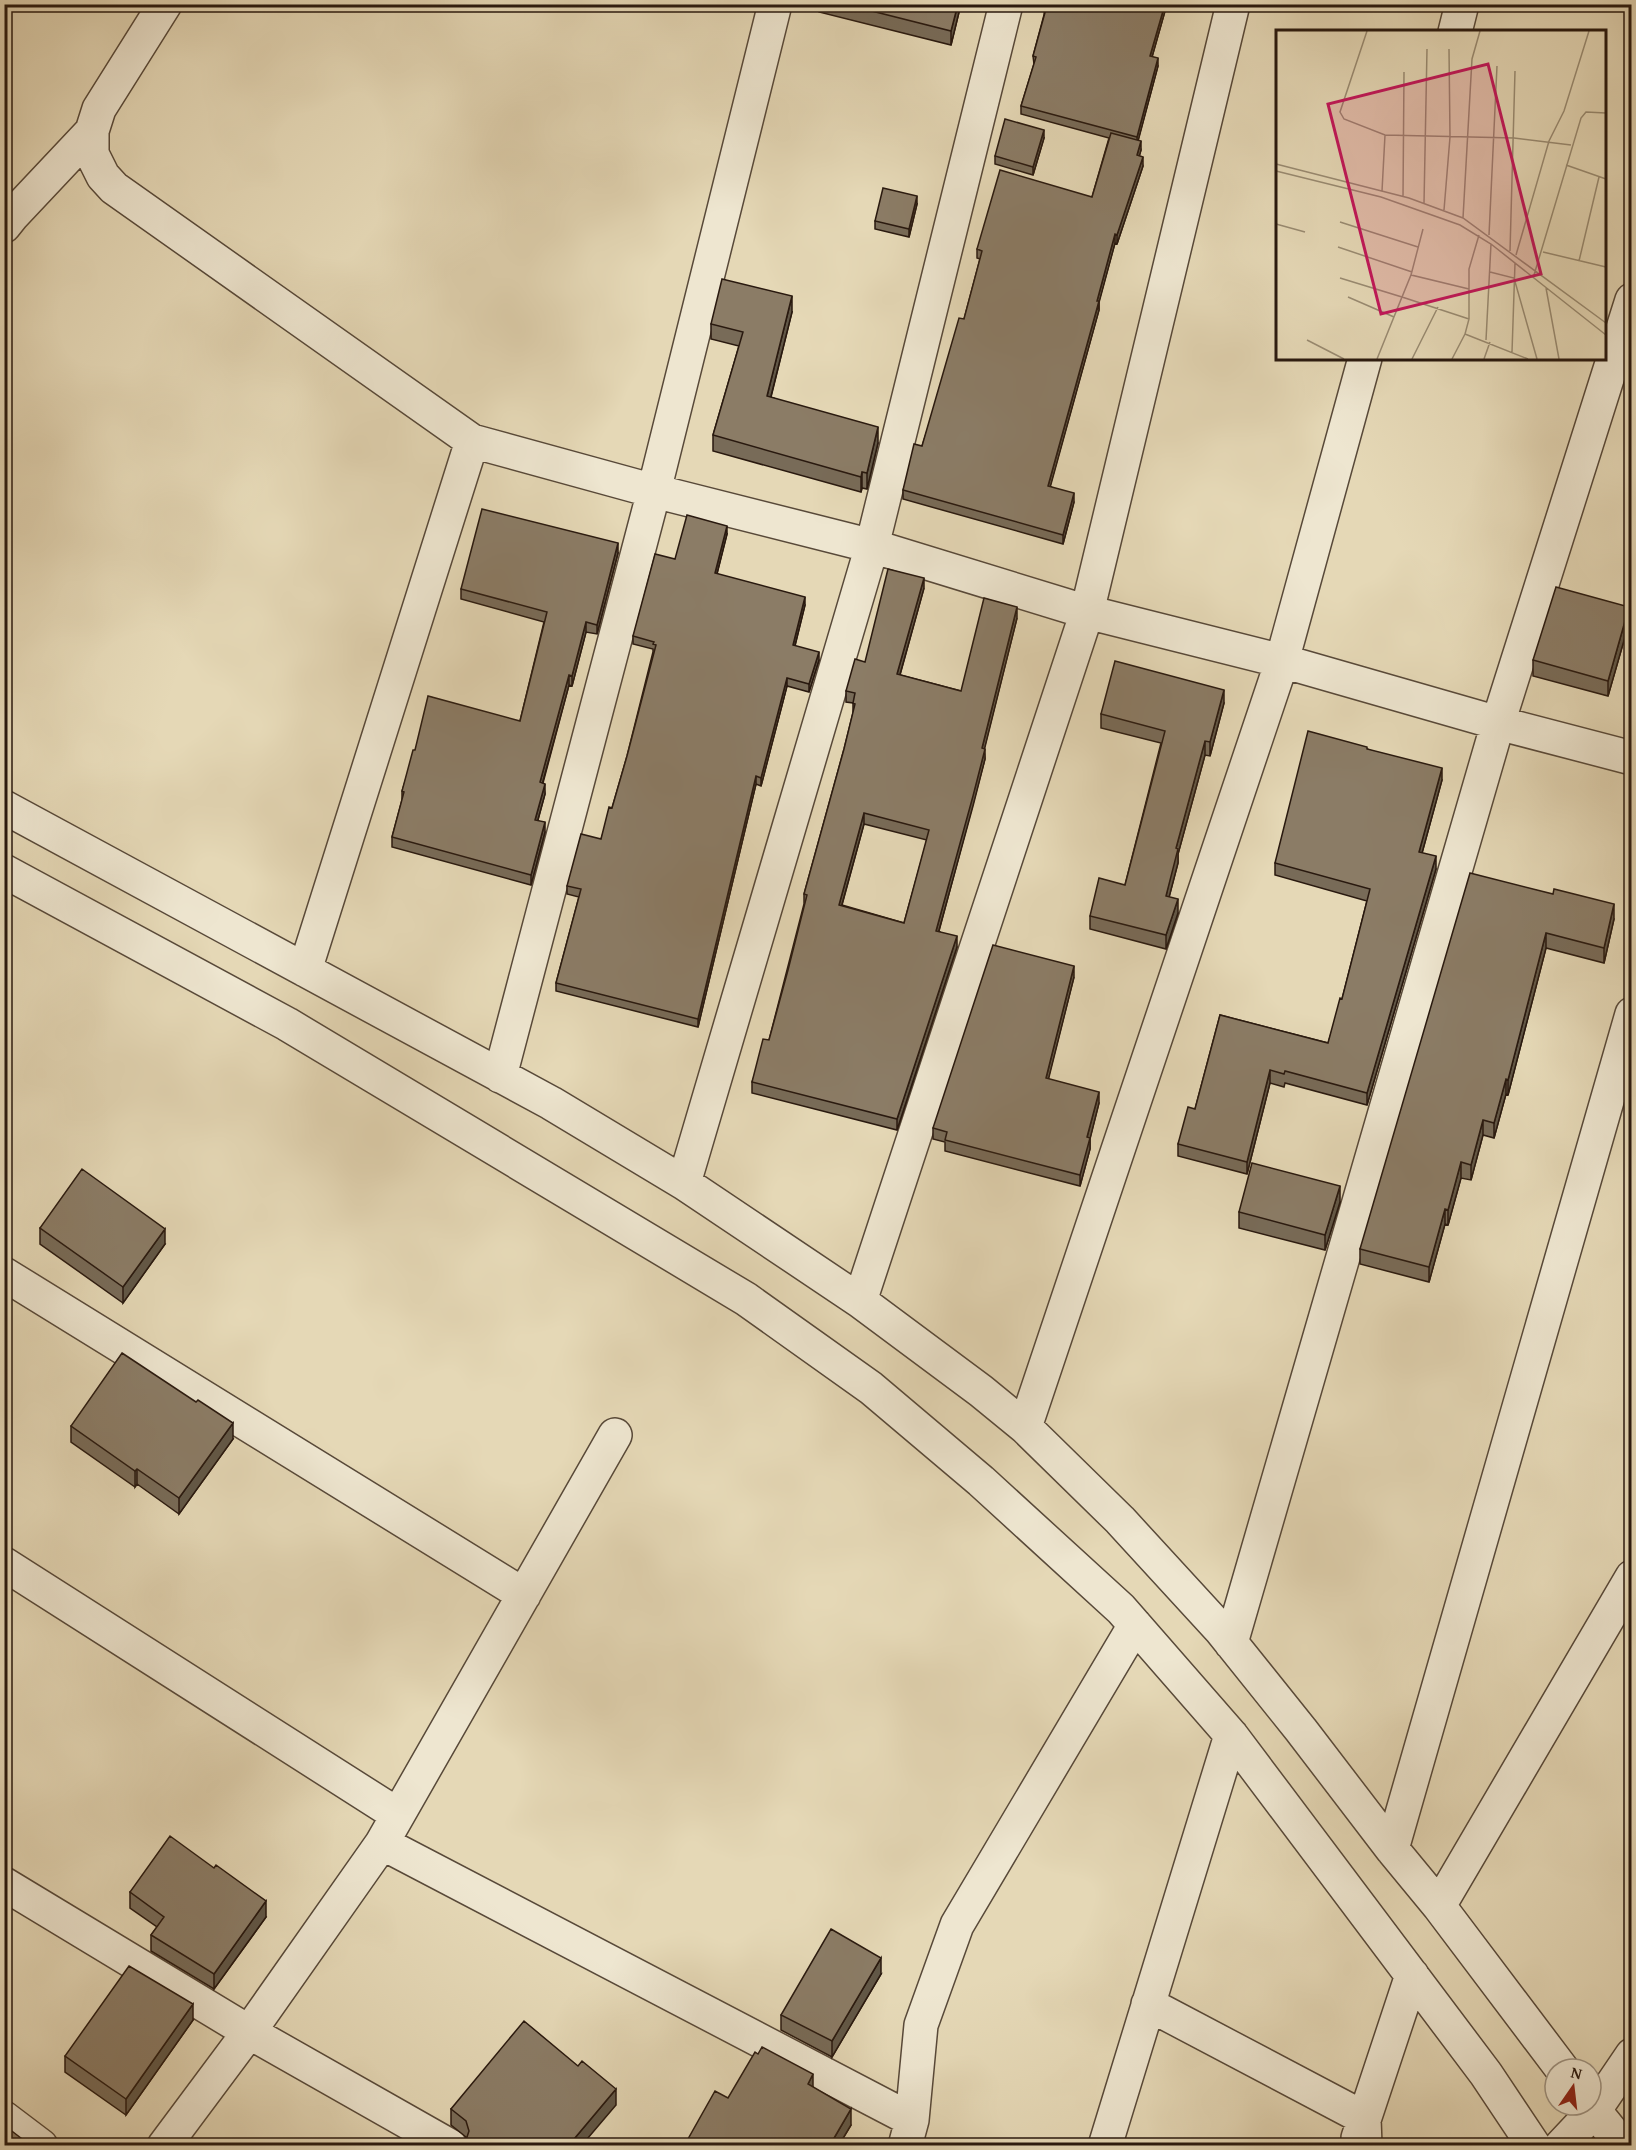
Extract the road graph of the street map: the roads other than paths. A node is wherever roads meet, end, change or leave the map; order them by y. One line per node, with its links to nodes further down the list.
1 (165, 4): 7 (street)
2 (775, 4): 12 (street)
3 (1006, 4): 13 (street)
4 (1233, 4): 14 (street)
5 (1462, 4): 6 (street)
6 (1456, 30)
7 (92, 131): 8 (street); 11 (street)
8 (4, 226)
9 (1632, 300): 16 (street)
10 (1364, 360): 15 (street)
11 (472, 441): 12 (street); 20 (street)
12 (654, 491): 13 (street); 22 (street)
13 (872, 546): 14 (street); 23 (street)
14 (1087, 612): 15 (street); 25 (street)
15 (1282, 661): 16 (street); 26 (street)
16 (1498, 723): 17 (street); 32 (street)
17 (1632, 758)
18 (4, 807): 20 (street)
19 (4, 871): 31 (street)
20 (305, 970): 22 (street)
21 (1632, 1014): 36 (street)
22 (500, 1076): 23 (street)
23 (684, 1183): 25 (street)
24 (4, 1274): 30 (street)
25 (860, 1301): 26 (street)
26 (1025, 1427): 32 (street)
27 (615, 1435): 30 (street)
28 (4, 1564): 34 (street)
29 (1632, 1578): 38 (street)
30 (524, 1594): 34 (street)
31 (1135, 1625): 33 (street); 48 (street)
32 (1231, 1643): 36 (street)
33 (1231, 1735): 39 (street); 40 (street)
34 (398, 1815): 35 (street)
35 (382, 1842): 41 (street); 48 (street)
36 (1392, 1849): 38 (street)
37 (4, 1884): 41 (street)
38 (1439, 1906): 43 (street)
39 (1412, 1975): 49 (street); 54 (street)
40 (1148, 2004): 49 (street); 53 (street)
41 (249, 2032): 51 (street); 52 (street)
42 (1632, 2055): 44 (street)
43 (1553, 2057)
44 (1603, 2093)
45 (1584, 2117): 55 (street)
46 (1600, 2117): 56 (street)
47 (4, 2118): 50 (street)
48 (909, 2133)
49 (1362, 2136)
50 (41, 2145)
51 (164, 2145)
52 (450, 2145)
53 (1105, 2145)
54 (1534, 2145)
55 (1561, 2145)
56 (1623, 2145)

